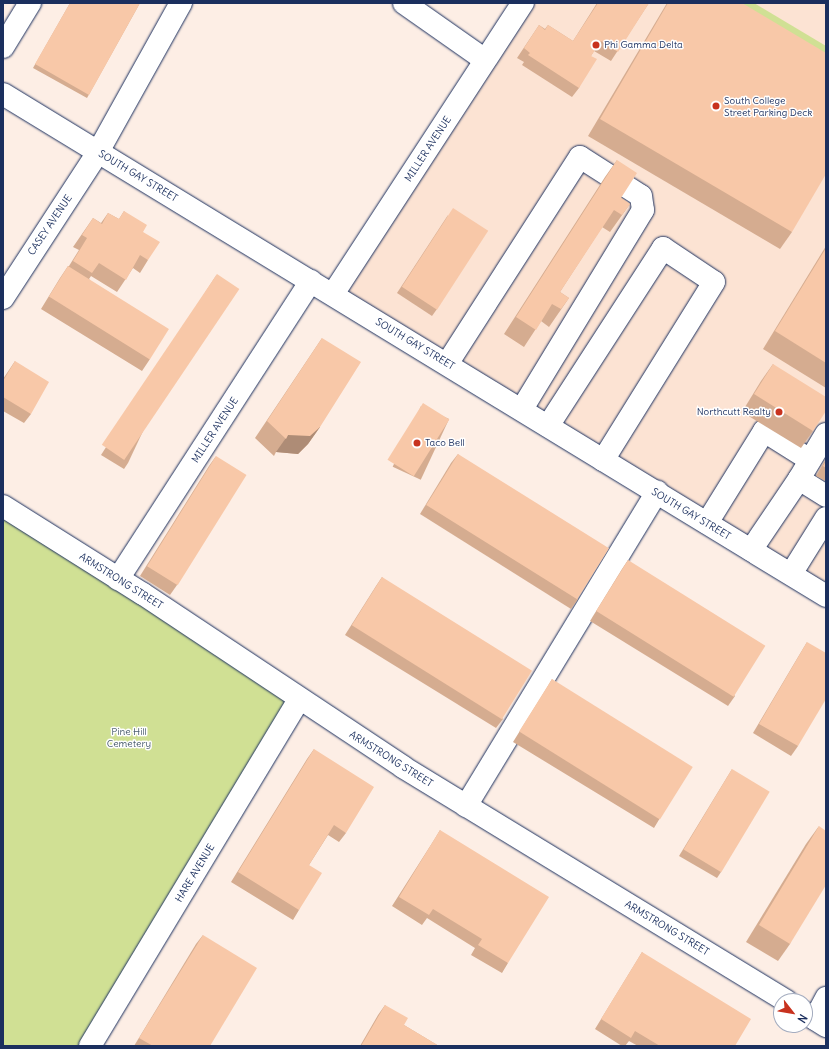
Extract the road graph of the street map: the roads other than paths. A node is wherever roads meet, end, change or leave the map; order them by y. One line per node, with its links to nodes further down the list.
1 (30, 3): 5 (street)
2 (181, 3): 8 (street, CASEY AVENUE)
3 (404, 3): 6 (street)
4 (521, 4): 6 (street, MILLER AVENUE)
5 (3, 47)
6 (485, 60): 10 (street, MILLER AVENUE)
7 (3, 94): 8 (street, SOUTH GAY STREET)
8 (98, 152): 9 (street, SOUTH GAY STREET); 11 (street, CASEY AVENUE)
9 (311, 281): 10 (street, SOUTH GAY STREET); 26 (street, MILLER AVENUE)
10 (333, 294): 12 (street, SOUTH GAY STREET)
11 (3, 298)
12 (447, 364): 13 (street, SOUTH GAY STREET); 13 (street)
13 (522, 409): 14 (street, SOUTH GAY STREET)
14 (548, 426): 16 (street, SOUTH GAY STREET); 16 (street)
15 (826, 434): 17 (street)
16 (604, 460): 19 (street, SOUTH GAY STREET)
17 (810, 460): 18 (street); 23 (street)
18 (799, 480): 20 (street); 24 (street)
19 (657, 492): 23 (street, SOUTH GAY STREET); 29 (street)
20 (826, 496)
21 (3, 506): 26 (street, ARMSTRONG STREET)
22 (826, 518): 25 (street)
23 (707, 523): 24 (street, SOUTH GAY STREET)
24 (751, 550): 25 (street, SOUTH GAY STREET)
25 (791, 574): 27 (street, SOUTH GAY STREET)
26 (118, 579): 28 (street, ARMSTRONG STREET)
27 (826, 596)
28 (299, 700): 29 (street, ARMSTRONG STREET); 33 (street, HARE AVENUE)
29 (466, 806): 30 (street, ARMSTRONG STREET)
30 (773, 993)
31 (826, 998): 32 (street)
32 (815, 1019)
33 (90, 1046)

